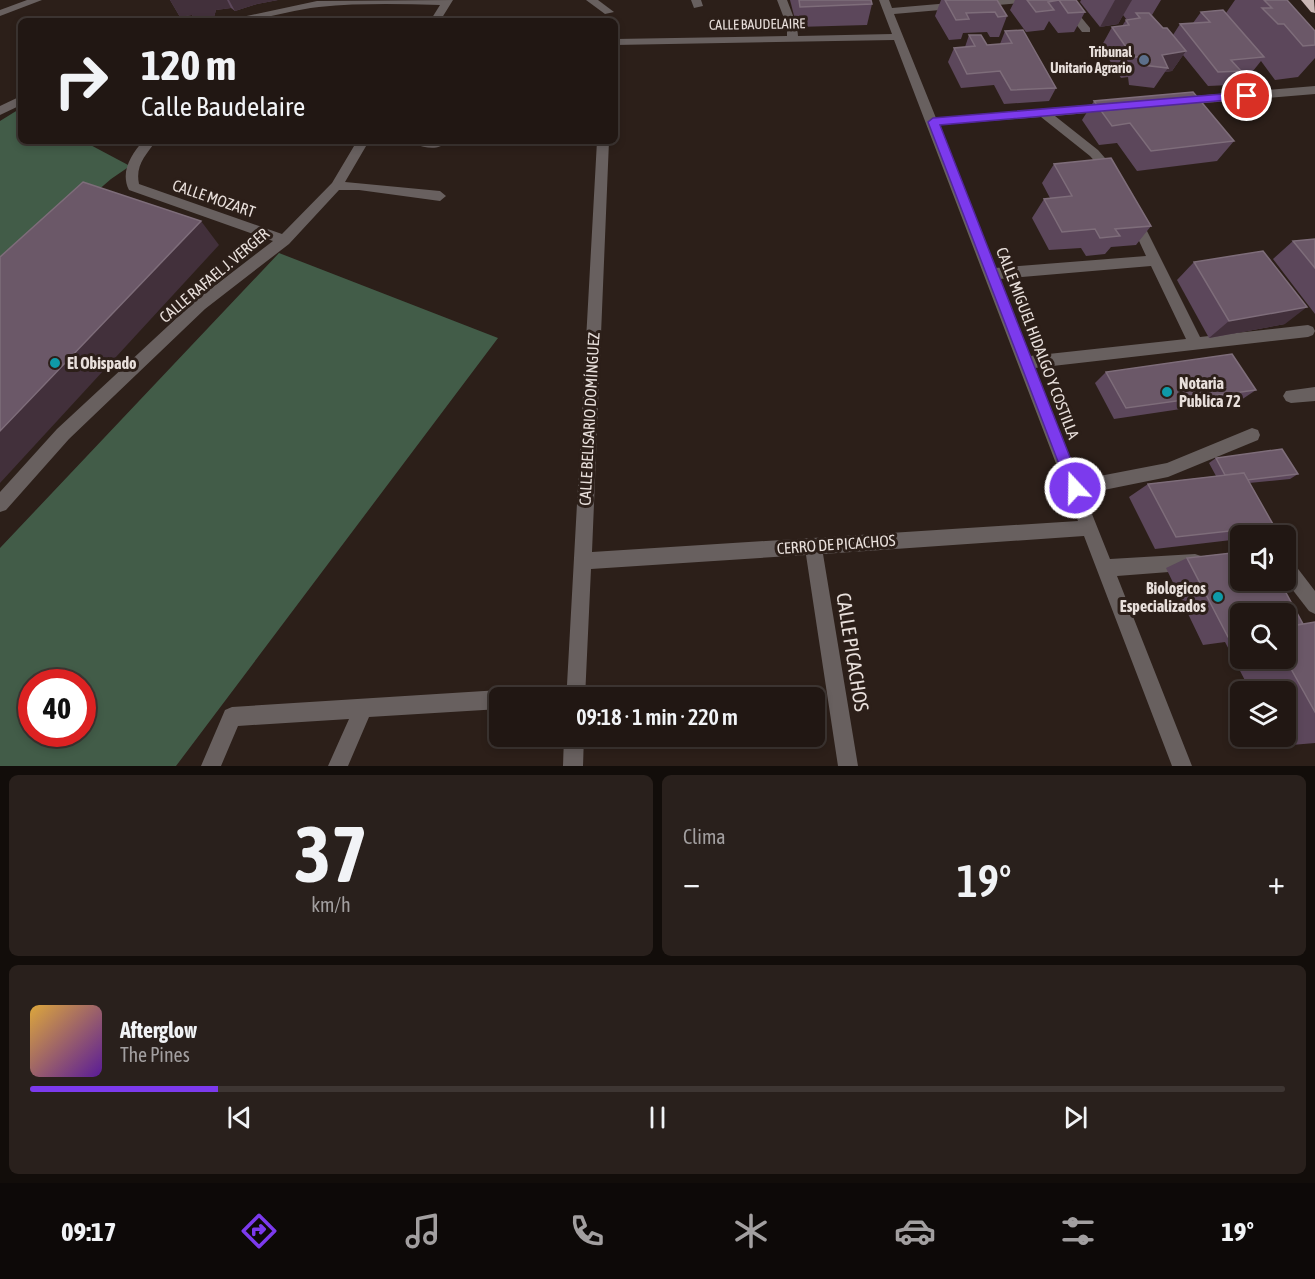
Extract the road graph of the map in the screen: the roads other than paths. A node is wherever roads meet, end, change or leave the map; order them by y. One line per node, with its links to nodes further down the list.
1 (37, 0): 12 (street)
2 (591, 0): 13 (street)
3 (609, 0): 13 (street)
4 (783, 0): 18 (street)
5 (1022, 0): 9 (street)
6 (1062, 0): 16 (street)
7 (1307, 0): 11 (highway)
8 (447, 1): 14 (street); 15 (street)
9 (990, 5): 10 (street)
10 (886, 6): 17 (street, CALLE MIGUEL HIDALGO Y COSTILLA)
11 (1315, 9)
12 (0, 13)
13 (609, 16)
14 (251, 18)
15 (437, 18)
16 (1086, 30)
17 (899, 37): 18 (street, CALLE BAUDELAIRE); 26 (street, CALLE MIGUEL HIDALGO Y COSTILLA)
18 (793, 39): 19 (street, CALLE BAUDELAIRE)
19 (618, 42)
20 (1315, 90): 22 (street)
21 (18, 102): 24 (street)
22 (1174, 102)
23 (1126, 106): 25 (street)
24 (0, 111)
25 (1044, 113): 26 (street); 31 (street)
26 (933, 122): 36 (street, CALLE MIGUEL HIDALGO Y COSTILLA)
27 (147, 144): 34 (street, CALLE MOZART)
28 (361, 144): 30 (street, CALLE RAFAEL J. VERGER)
29 (603, 144): 47 (street, CALLE BELISARIO DOMÍNGUEZ)
30 (336, 186): 32 (street); 34 (street, CALLE RAFAEL J. VERGER)
31 (1120, 189)
32 (440, 196)
33 (1130, 209): 35 (street)
34 (284, 240): 44 (street, CALLE RAFAEL J. VERGER)
35 (1156, 260): 36 (street); 38 (street)
36 (992, 274): 39 (street, CALLE MIGUEL HIDALGO Y COSTILLA)
37 (1308, 331): 38 (street)
38 (1196, 344): 39 (street)
39 (1026, 363): 43 (street, CALLE MIGUEL HIDALGO Y COSTILLA)
40 (1315, 394): 41 (street)
41 (1291, 396)
42 (1252, 435): 43 (street)
43 (1075, 488): 45 (street, CALLE MIGUEL HIDALGO Y COSTILLA)
44 (0, 504)
45 (1090, 528): 46 (street, CERRO DE PICACHOS); 49 (street, CALLE MIGUEL HIDALGO Y COSTILLA)
46 (813, 545): 47 (street, CERRO DE PICACHOS); 59 (street, CALLE PICACHOS)
47 (582, 561): 52 (street, CALLE BELISARIO DOMÍNGUEZ)
48 (1207, 562): 49 (street)
49 (1105, 567): 60 (street, CALLE MIGUEL HIDALGO Y COSTILLA)
50 (1296, 580): 51 (street)
51 (1315, 605)
52 (576, 687)
53 (489, 700): 54 (street)
54 (363, 708): 56 (street); 57 (street)
55 (574, 747): 58 (street)
56 (211, 766)
57 (338, 766)
58 (573, 766)
59 (848, 766)
60 (1182, 766)

